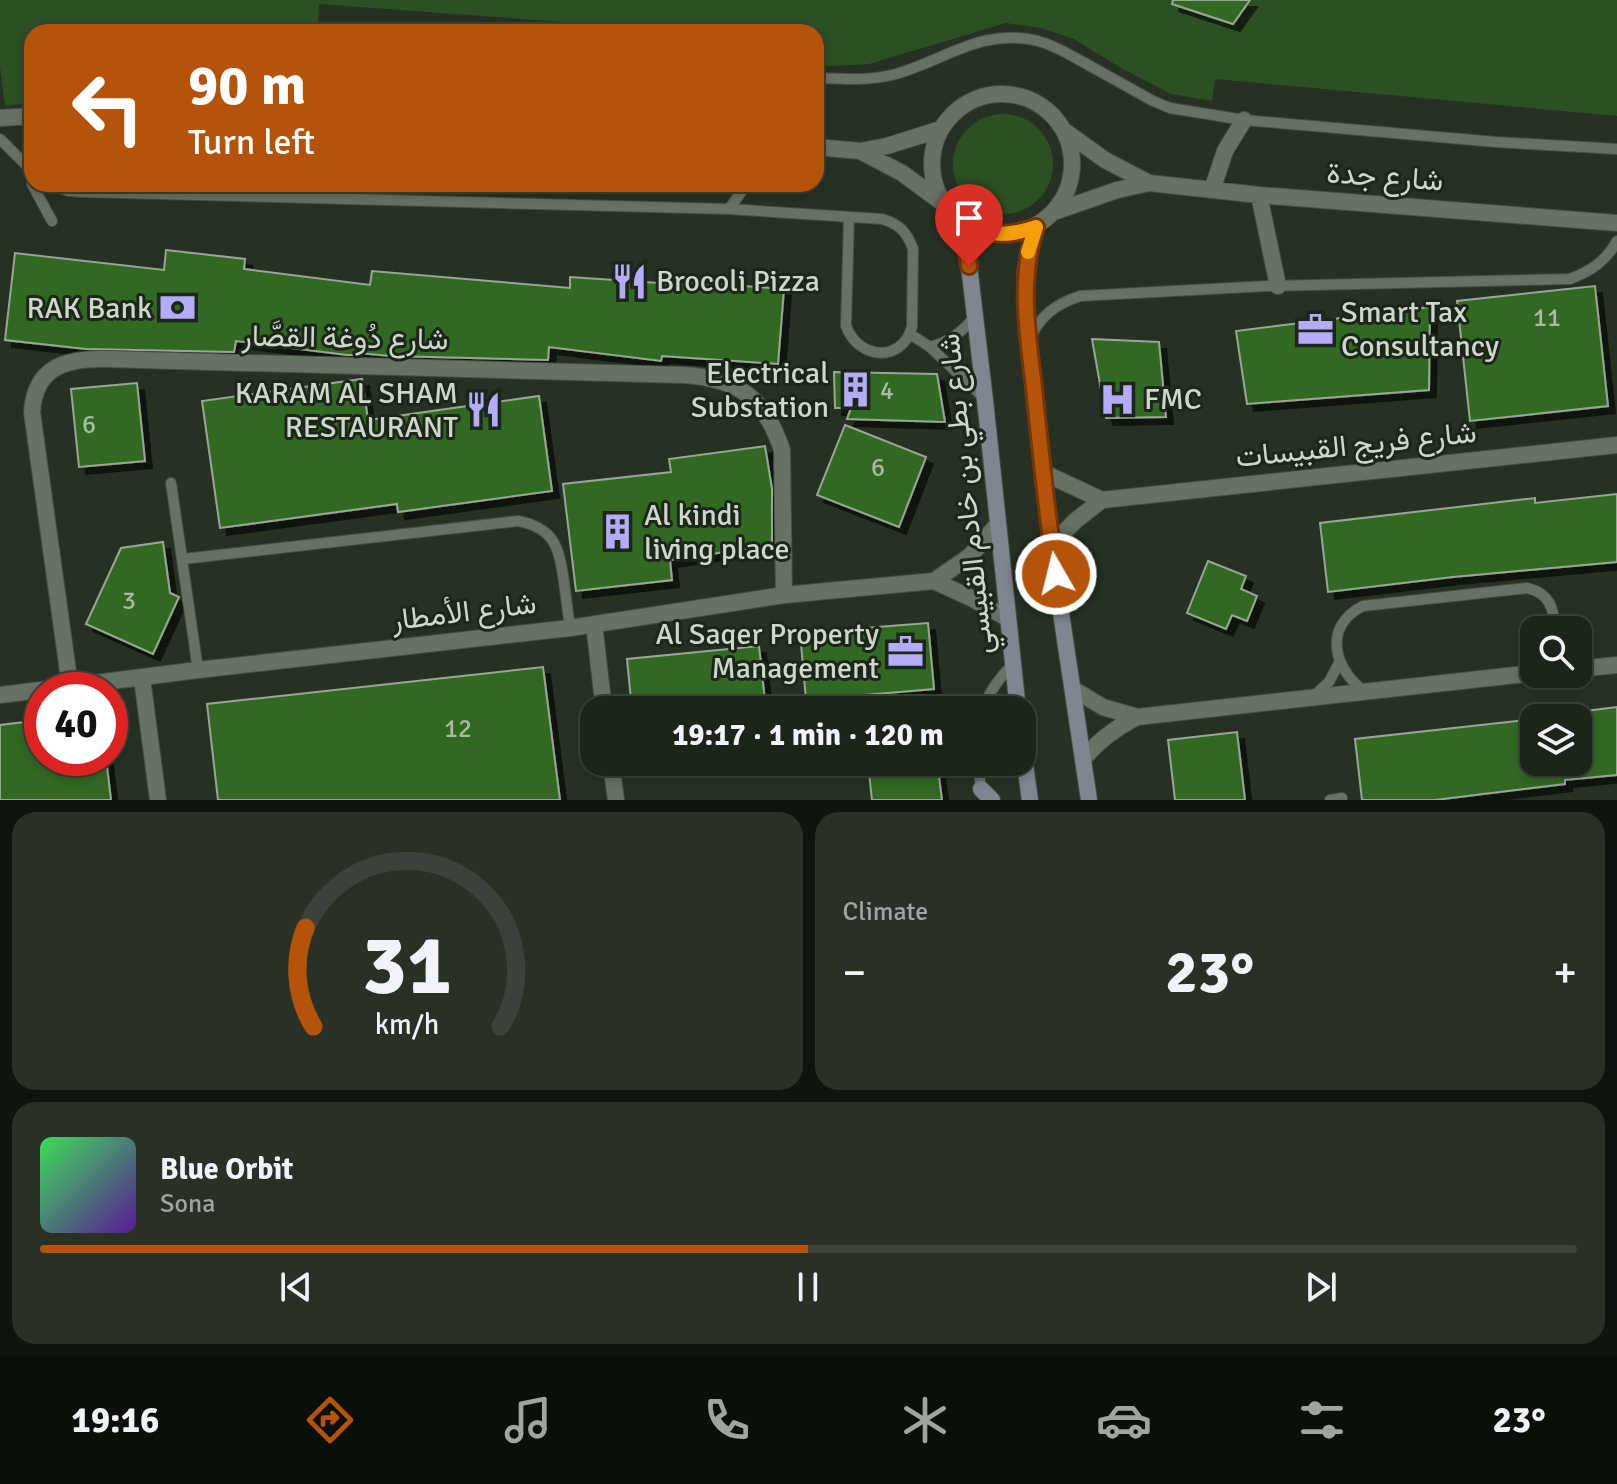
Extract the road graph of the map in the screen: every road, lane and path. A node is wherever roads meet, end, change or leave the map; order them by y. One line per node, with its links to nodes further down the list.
1 (824, 78): 4 (lane)
2 (24, 116): 3 (street)
3 (0, 118)
4 (1244, 120): 9 (lane); 15 (street)
5 (941, 129): 6 (street); 10 (street); 20 (street)
6 (1065, 131): 14 (street, شارع جدة); 22 (street)
7 (0, 139): 11 (lane)
8 (824, 148): 10 (street)
9 (1617, 149)
10 (860, 151): 20 (street)
11 (19, 159): 12 (lane); 13 (lane)
12 (24, 164)
13 (24, 169)
14 (1149, 183): 15 (street, شارع جدة); 22 (street, شارع جدة)
15 (1212, 190): 19 (street, شارع جدة)
16 (36, 192): 24 (lane)
17 (82, 192): 21 (lane)
18 (741, 192): 21 (lane)
19 (1259, 195): 25 (street, شارع جدة); 29 (street)
20 (943, 202): 26 (street)
21 (729, 209): 23 (lane)
22 (1054, 212): 27 (street)
23 (849, 217): 31 (lane); 31 (lane)
24 (52, 221)
25 (1617, 223)
26 (964, 224): 27 (street); 30 (street, شارع بطي بن خادم القبيسي)
27 (1036, 227): 32 (street)
28 (1617, 241): 29 (lane)
29 (1278, 286): 32 (lane)
30 (975, 316): 33 (lane); 34 (street, شارع بطي بن خادم القبيسي)
31 (910, 334): 33 (lane)
32 (1029, 340): 36 (street)
33 (930, 347): 34 (lane)
34 (985, 400): 39 (street, شارع بطي بن خادم القبيسي)
35 (1617, 445): 38 (street, شارع فريج القبيسات)
36 (1042, 472): 38 (street); 40 (street)
37 (171, 483): 41 (lane)
38 (1102, 500): 40 (street)
39 (998, 524): 42 (street, شارع الأمطار); 45 (street, شارع بطي بن خادم القبيسي)
40 (1051, 546): 57 (street)
41 (183, 559): 47 (lane); 52 (lane)
42 (934, 581): 43 (street, شارع الأمطار); 45 (street)
43 (784, 595): 46 (street, شارع الأمطار); 53 (street, شارع دُوغة القصَّار)
44 (1554, 616): 48 (lane)
45 (1007, 618): 49 (street, شارع بطي بن خادم القبيسي)
46 (594, 624): 47 (street, شارع الأمطار); 61 (street)
47 (570, 628): 52 (street, شارع الأمطار)
48 (1339, 663): 58 (lane); 64 (lane)
49 (1013, 664): 62 (lane); 63 (street, شارع بطي بن خادم القبيسي)
50 (1617, 665): 51 (street)
51 (1592, 668)
52 (198, 670): 55 (street, شارع الأمطار)
53 (68, 672)
54 (1520, 674): 58 (street)
55 (142, 678): 56 (street, شارع الأمطار); 71 (street)
56 (128, 680)
57 (1073, 689): 65 (street); 66 (street)
58 (1364, 691): 64 (street)
59 (24, 692): 60 (street, شارع الأمطار)
60 (0, 695)
61 (602, 696)
62 (988, 696)
63 (1016, 696)
64 (1313, 696): 65 (street)
65 (1137, 717): 66 (street)
66 (1083, 759): 74 (street)
67 (613, 776): 72 (street)
68 (981, 776): 70 (lane)
69 (1027, 776): 73 (street)
70 (985, 796)
71 (158, 800)
72 (616, 800)
73 (1030, 800)
74 (1089, 800)

